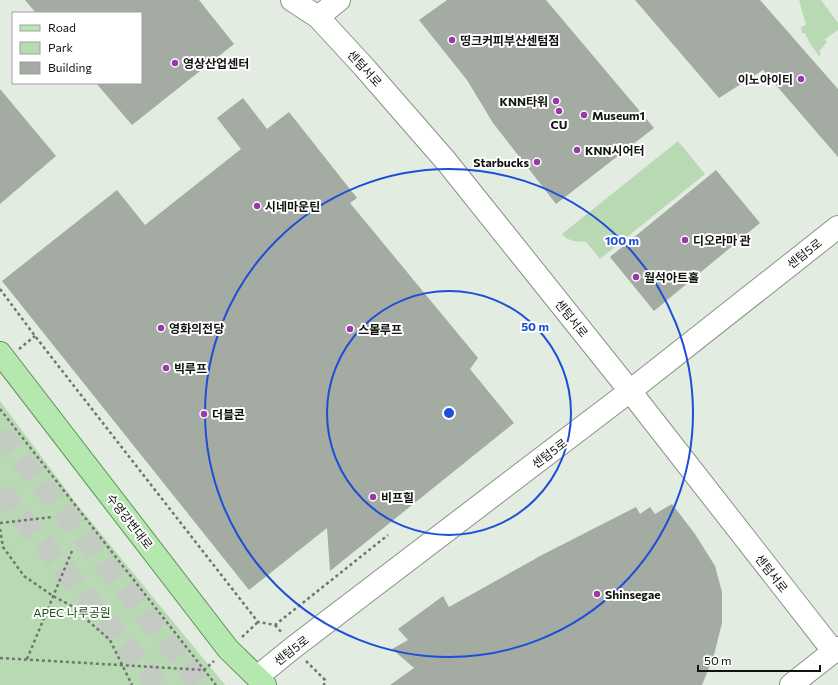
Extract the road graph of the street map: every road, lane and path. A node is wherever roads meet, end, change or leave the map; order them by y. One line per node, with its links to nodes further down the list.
1 (292, 0): 3 (street, 센텀서로)
2 (339, 0): 3 (street)
3 (318, 17): 7 (street, 센텀서로)
4 (838, 227): 7 (street, 센텀5로)
5 (0, 288): 15 (path)
6 (0, 353): 16 (main road, 수영강변대로)
7 (630, 391): 17 (street, 센텀서로); 22 (street, 센텀5로)
8 (0, 409): 21 (path)
9 (53, 517): 10 (path)
10 (0, 523)
11 (0, 529): 14 (path)
12 (388, 535): 15 (path)
13 (72, 551): 14 (path)
14 (53, 596): 19 (path); 20 (path)
15 (258, 622): 16 (path)
16 (228, 649): 21 (path); 22 (main road, 수영강변대로)
17 (836, 650): 25 (street)
18 (0, 658): 19 (path)
19 (27, 659): 20 (path)
20 (123, 665): 21 (path); 23 (path)
21 (204, 670): 24 (path)
22 (261, 681)
23 (132, 685)
24 (216, 685)
25 (791, 685)

